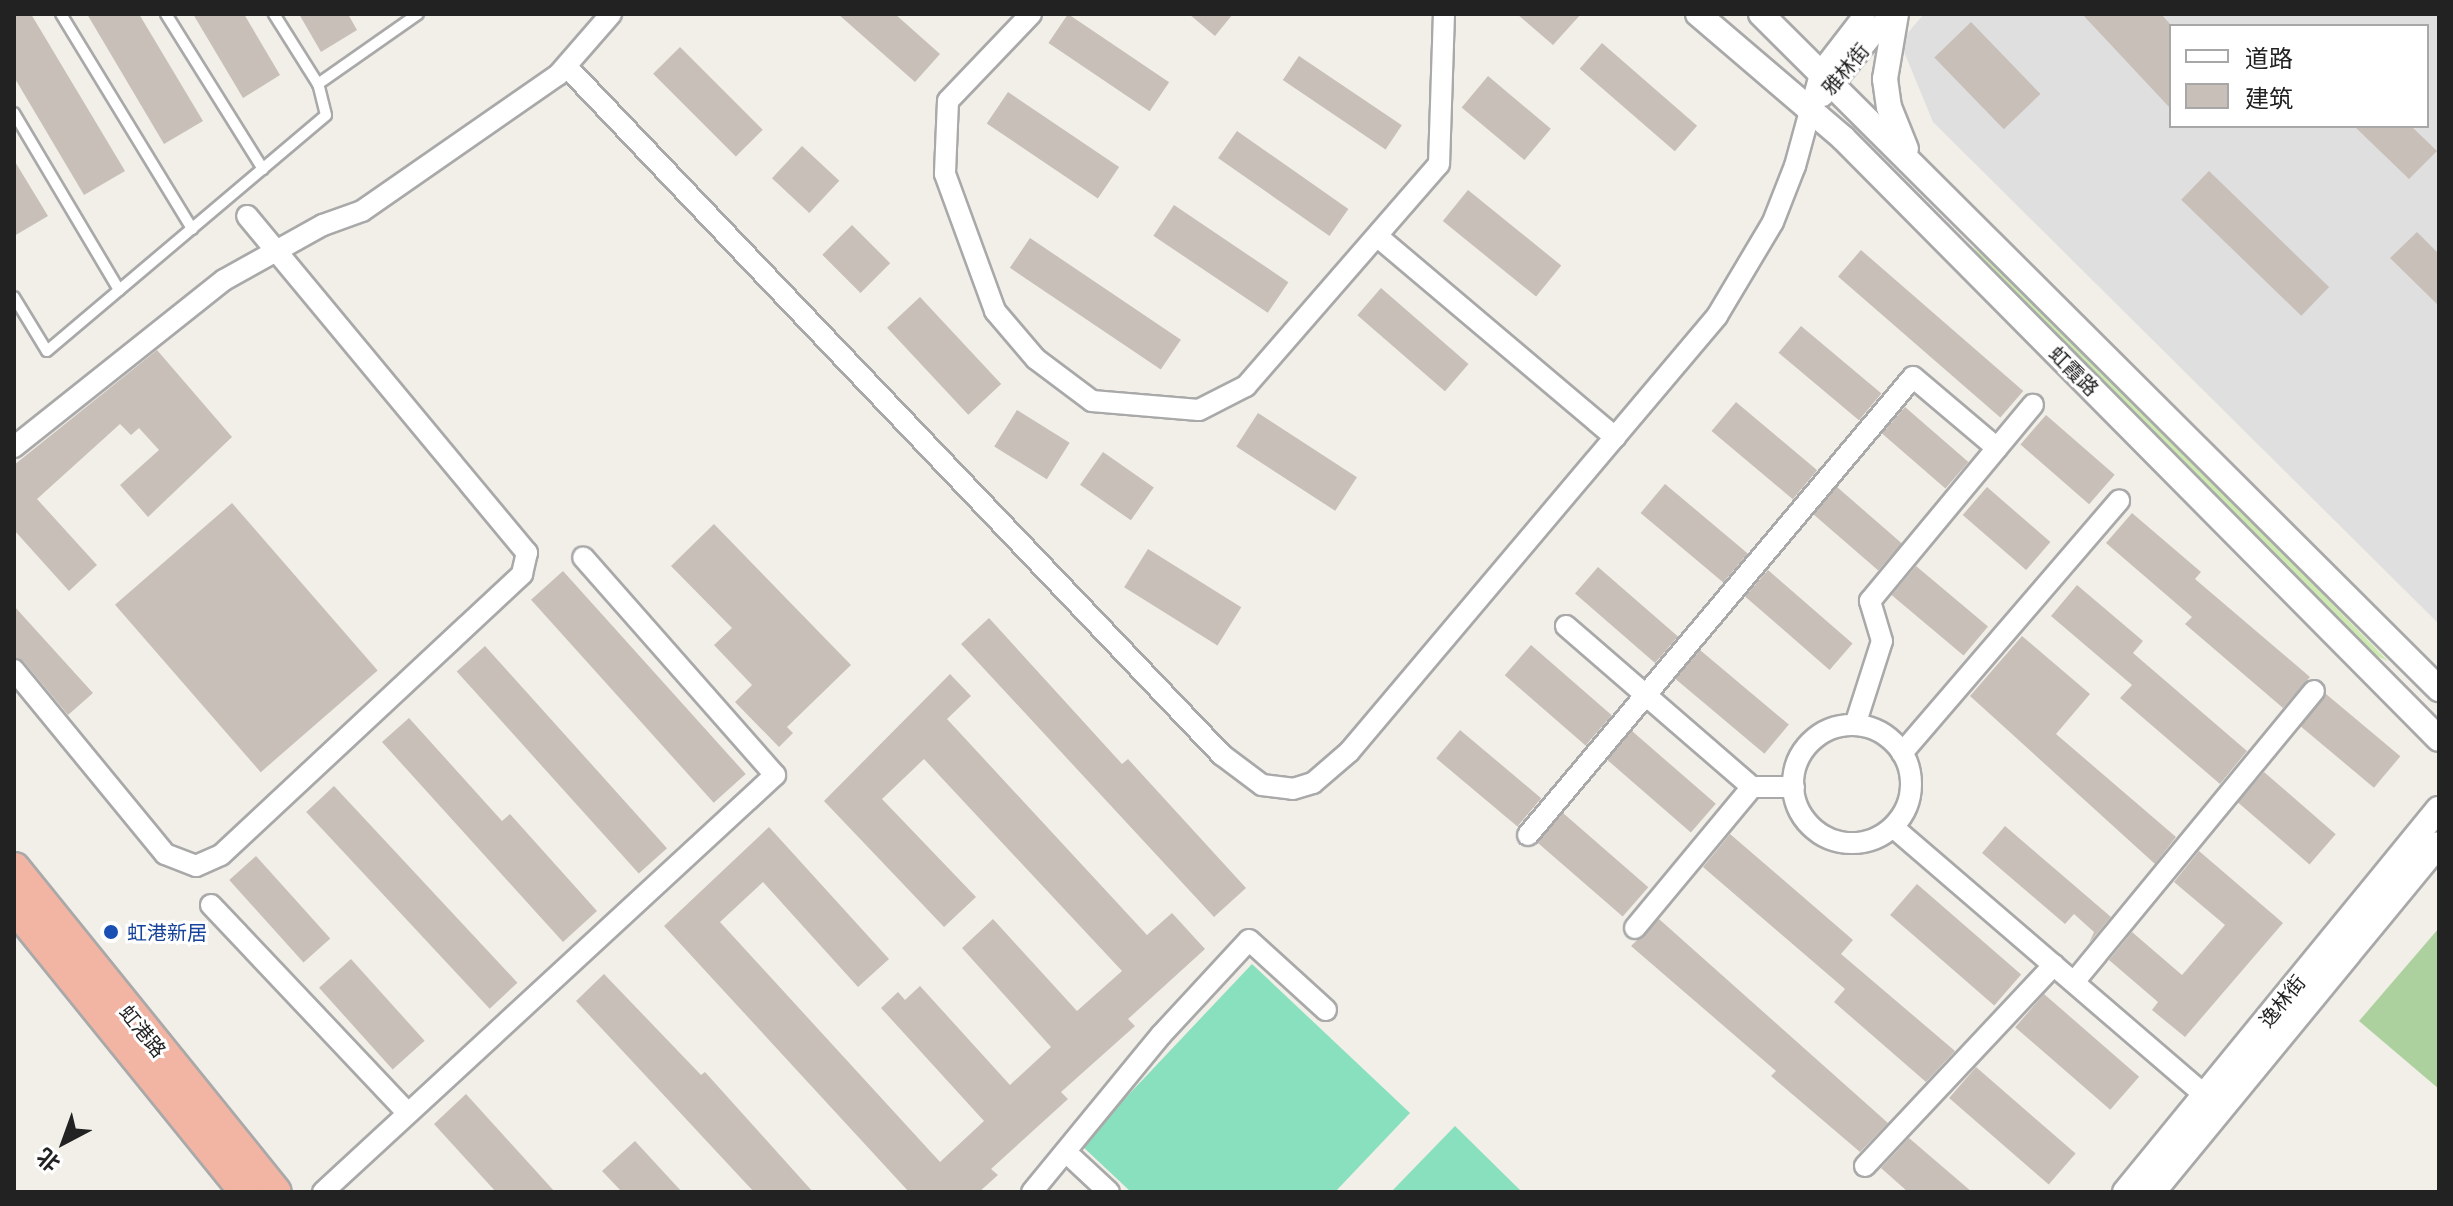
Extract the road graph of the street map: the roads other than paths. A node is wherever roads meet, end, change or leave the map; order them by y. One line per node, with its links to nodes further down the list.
1 (61, 14): 21 (lane)
2 (166, 14): 19 (lane)
3 (274, 14): 15 (lane)
4 (418, 14): 15 (lane)
5 (611, 14): 13 (street)
6 (1444, 14): 22 (street)
7 (1698, 14): 16 (street, 虹霞路)
8 (1761, 14): 14 (street, 虹霞路)
9 (1865, 14): 14 (street, 雅林街)
10 (1890, 14): 14 (street, 雅林街)
11 (1896, 14): 18 (street)
12 (1019, 18): 22 (street)
13 (567, 67): 23 (street); 27 (street)
14 (1827, 78): 16 (street, 雅林街); 18 (street, 虹霞路)
15 (318, 84): 19 (lane)
16 (1809, 110): 27 (street); 40 (street, 虹霞路)
17 (14, 113): 24 (lane)
18 (1915, 165): 33 (street, 虹霞路)
19 (263, 169): 21 (lane)
20 (247, 216): 23 (street)
21 (192, 229): 24 (lane)
22 (1377, 236): 27 (street)
23 (277, 250): 28 (street); 34 (street)
24 (119, 290): 25 (lane)
25 (14, 297)
26 (2033, 405): 29 (street)
27 (1615, 437)
28 (14, 447)
29 (1997, 448): 38 (street); 39 (street)
30 (2119, 501): 41 (street)
31 (583, 557): 56 (street)
32 (1566, 626): 38 (street)
33 (2409, 660): 35 (street); 36 (street, 虹霞路)
34 (14, 670)
35 (2439, 675)
36 (2439, 689)
37 (2314, 691): 53 (street)
38 (1646, 695): 42 (street); 46 (street)
39 (1855, 725): 41 (street); 43 (street)
40 (2439, 739)
41 (1902, 753): 45 (street)
42 (1752, 787): 43 (street); 51 (street)
43 (1794, 787): 45 (street)
44 (2439, 809): 55 (street, 逸林街)
45 (1893, 827): 52 (street)
46 (1528, 835)
47 (2439, 844): 55 (street, 逸林街)
48 (14, 869): 60 (highway, 虹港路)
49 (14, 905): 59 (highway, 虹港路)
50 (211, 905): 56 (street)
51 (1635, 928)
52 (2054, 965): 53 (street); 58 (street)
53 (2074, 982): 55 (street)
54 (1326, 1010): 57 (street)
55 (2213, 1102): 64 (street, 逸林街); 65 (street, 逸林街)
56 (408, 1113): 61 (street)
57 (1067, 1153): 62 (street); 63 (street)
58 (1865, 1166)
59 (246, 1192)
60 (275, 1192)
61 (323, 1192)
62 (1032, 1192)
63 (1109, 1192)
64 (2125, 1192)
65 (2153, 1192)

